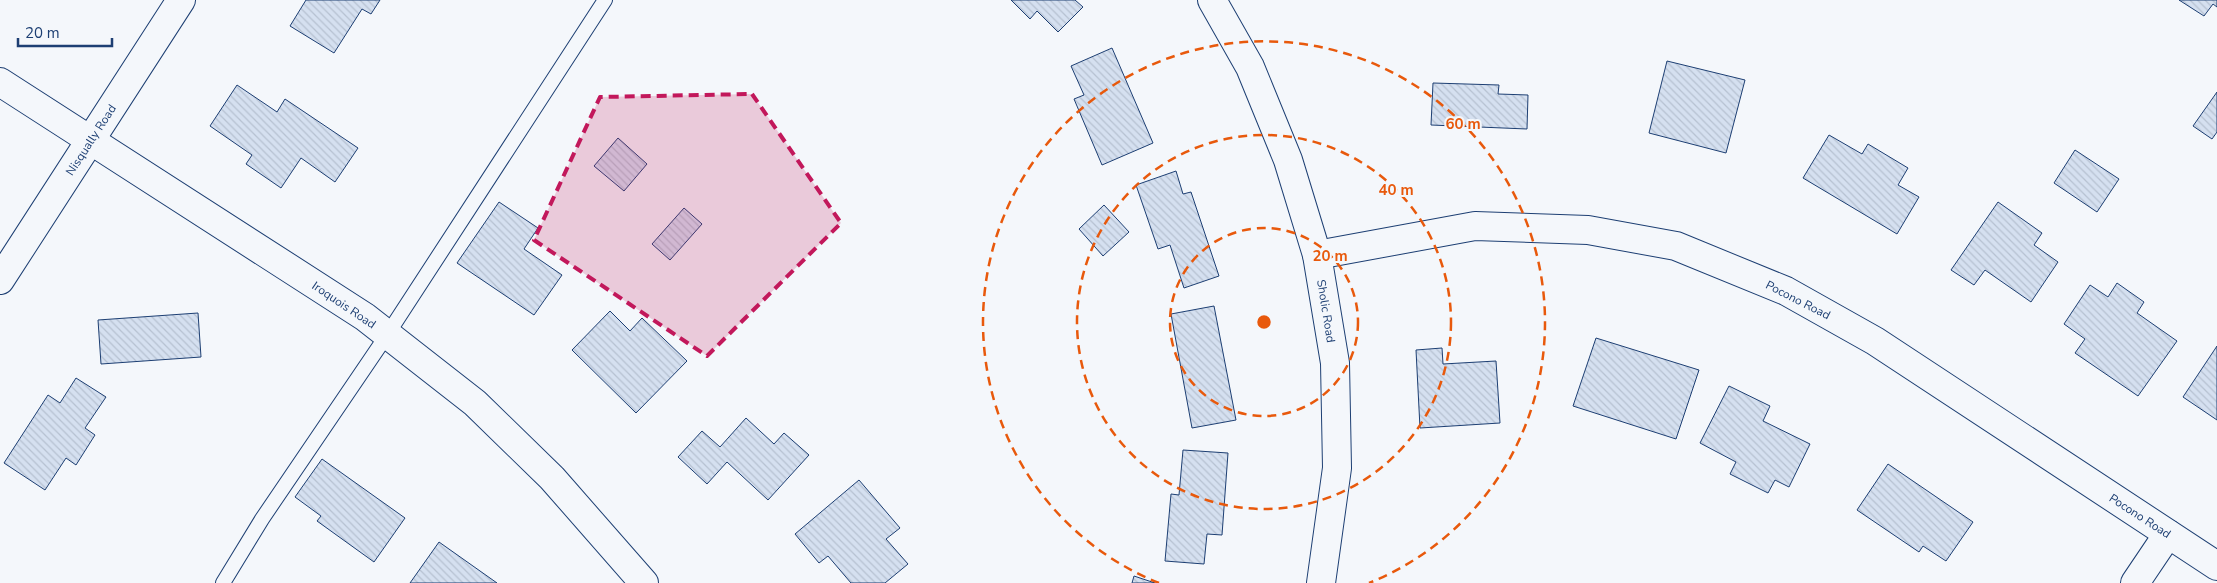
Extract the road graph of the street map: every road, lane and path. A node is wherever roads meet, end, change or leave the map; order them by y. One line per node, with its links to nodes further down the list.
1 (182, 0): 5 (street, Nisqually Road)
2 (605, 0): 8 (lane)
3 (1212, 0): 6 (street, Sholic Road)
4 (0, 82): 5 (street, Iroquois Road)
5 (91, 140): 7 (street, Nisqually Road); 8 (street, Iroquois Road)
6 (1317, 255): 9 (street, Pocono Road); 13 (street, Sholic Road)
7 (0, 280)
8 (387, 335): 11 (lane); 12 (street, Iroquois Road)
9 (2168, 534): 10 (street, Pocono Road); 14 (street)
10 (2217, 566)
11 (223, 583)
12 (644, 583)
13 (1321, 583)
14 (2135, 583)

